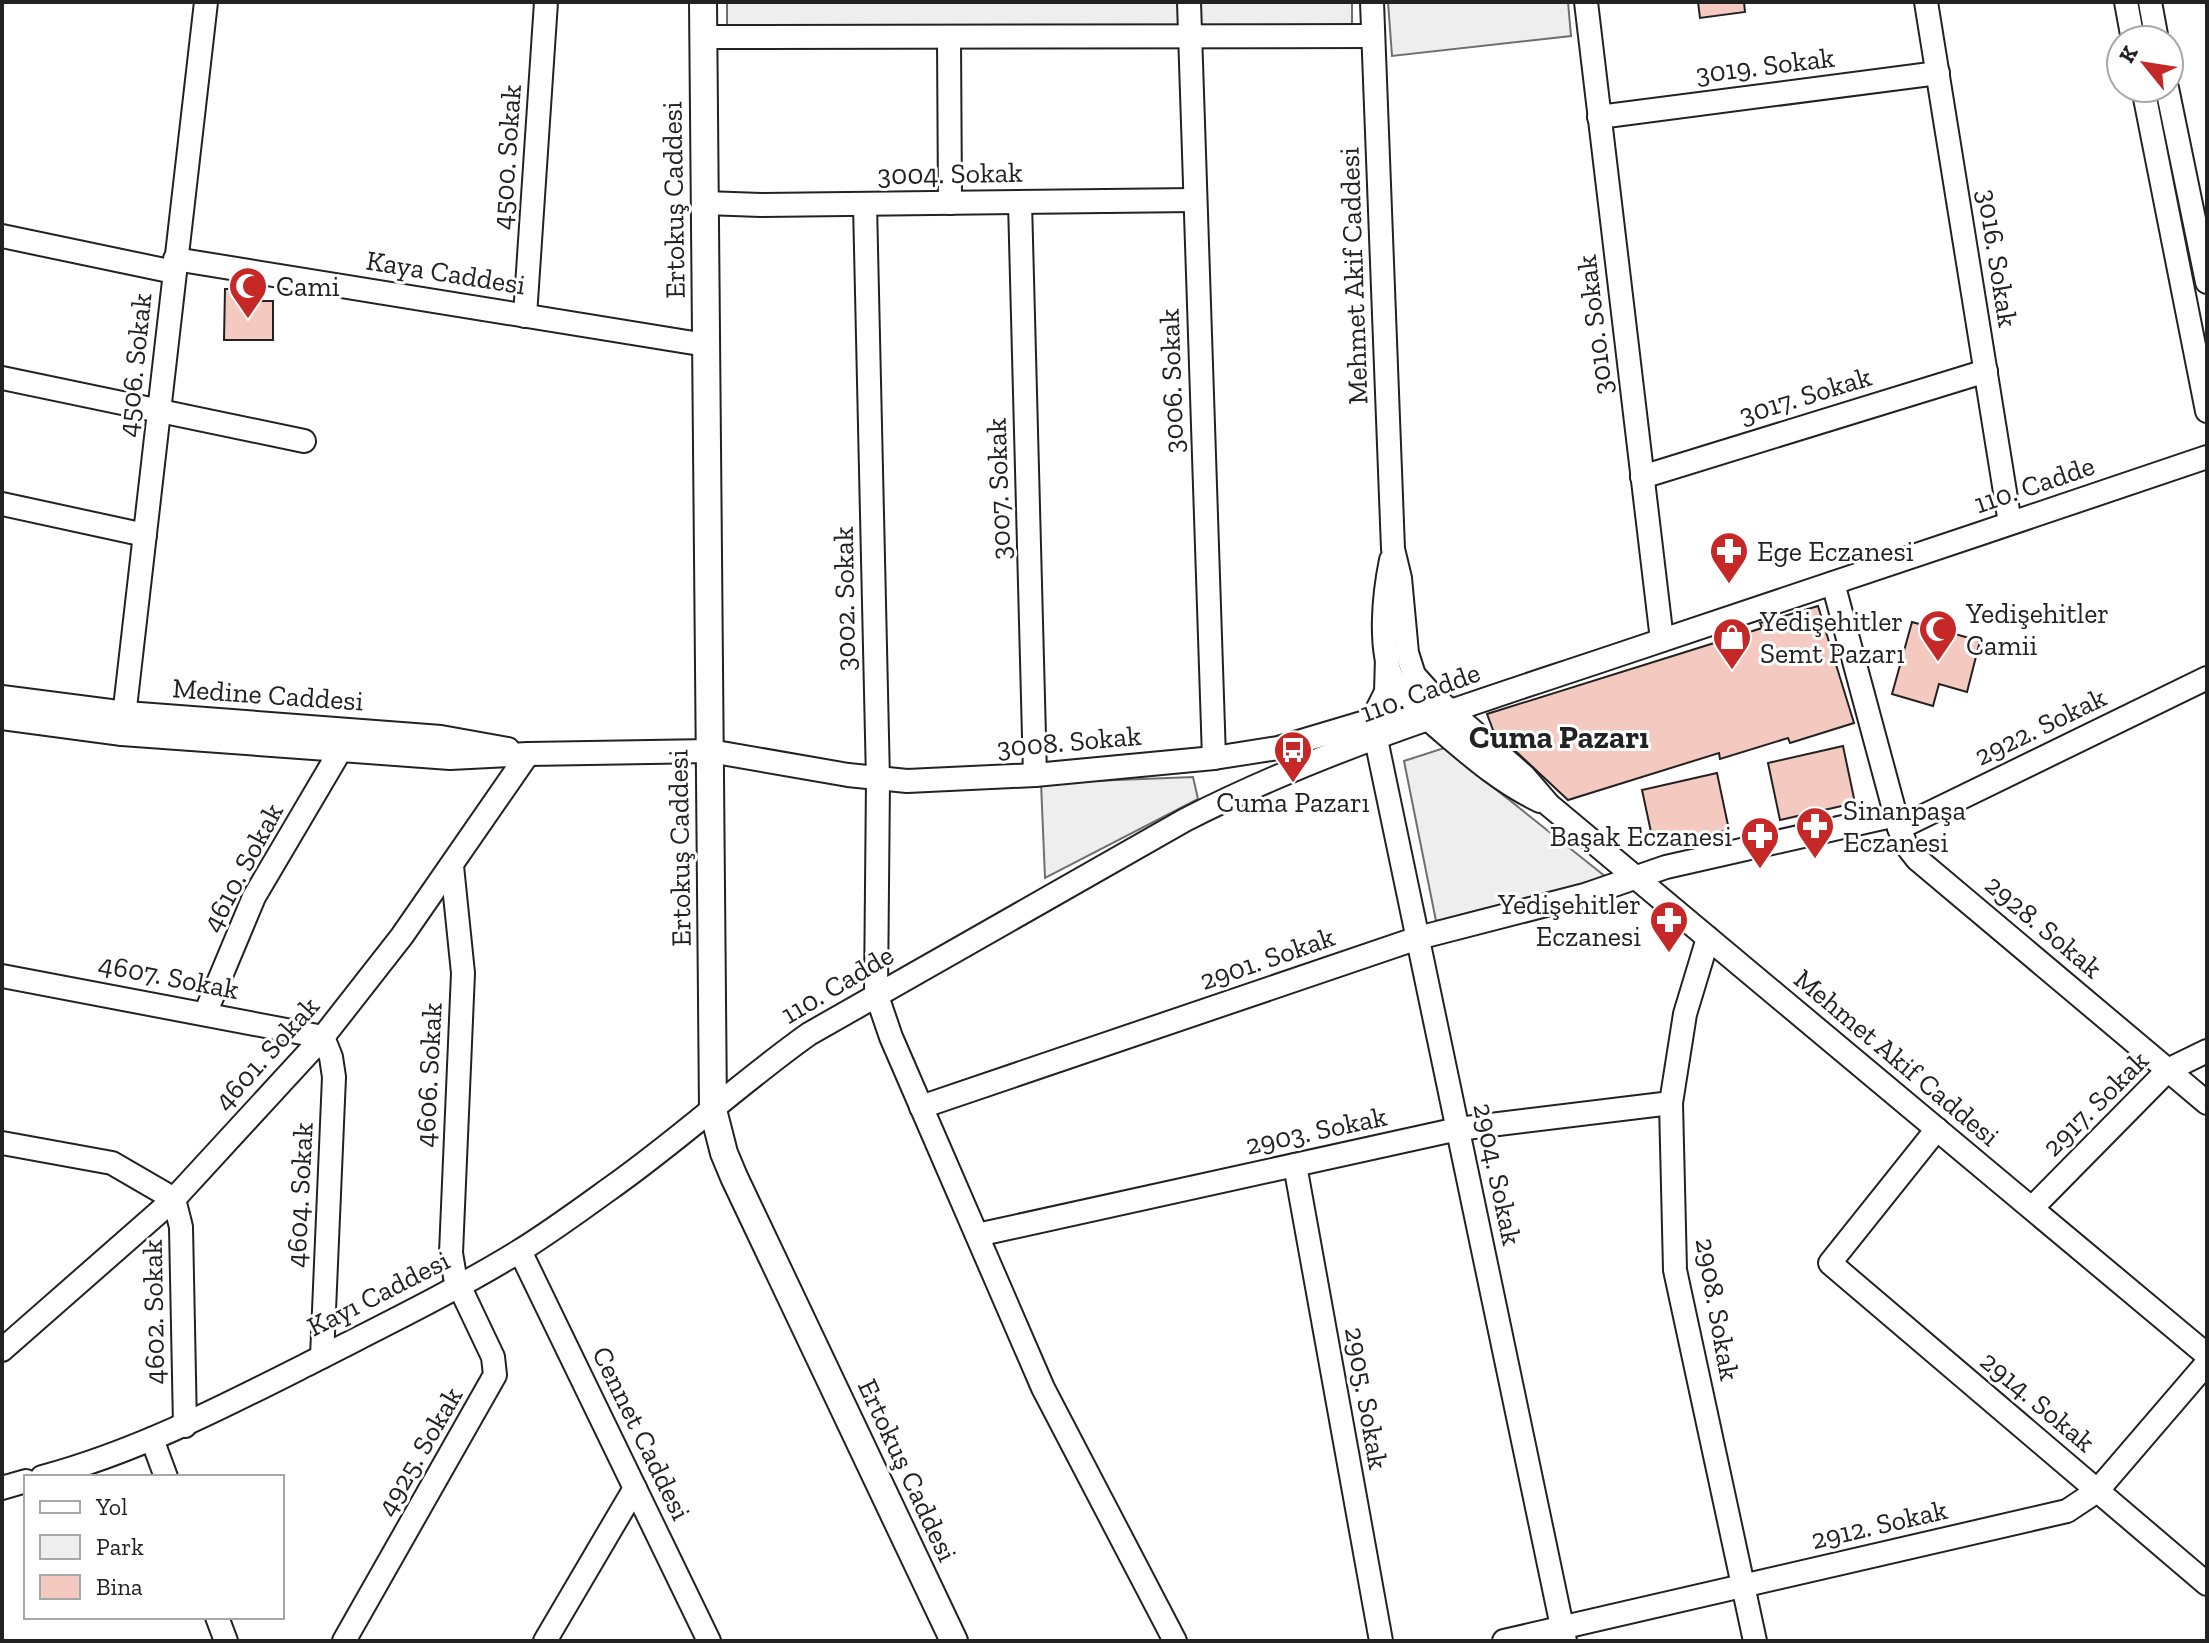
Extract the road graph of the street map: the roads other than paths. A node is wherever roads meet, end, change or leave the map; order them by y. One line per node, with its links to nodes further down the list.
1 (206, 2): 26 (street, 4506. Sokak)
2 (546, 2): 28 (street, 4500. Sokak)
3 (703, 2): 13 (main road, Ertokuş Caddesi)
4 (1189, 2): 14 (street, 3006. Sokak)
5 (1372, 2): 12 (street, Mehmet Akif Caddesi)
6 (1586, 2): 19 (street, 3010. Sokak)
7 (1926, 2): 16 (street, 3016. Sokak)
8 (2126, 2): 10 (street)
9 (2150, 2): 11 (street)
10 (2130, 24)
11 (2154, 24)
12 (1373, 36): 14 (street); 40 (street, Mehmet Akif Caddesi)
13 (704, 37): 15 (street); 22 (main road, Ertokuş Caddesi)
14 (1190, 38): 15 (street); 20 (street, 3006. Sokak)
15 (949, 39): 23 (street)
16 (1938, 73): 19 (street, 3019. Sokak); 30 (street, 3016. Sokak)
17 (2146, 104): 33 (street)
18 (2170, 104): 27 (street)
19 (1599, 117): 36 (street, 3010. Sokak)
20 (1195, 200): 21 (street, 3004. Sokak); 54 (street, 3006. Sokak)
21 (1020, 202): 23 (street, 3004. Sokak); 55 (street, 3007. Sokak)
22 (705, 203): 24 (street, 3004. Sokak); 29 (main road, Ertokuş Caddesi)
23 (950, 203): 24 (street, 3004. Sokak)
24 (865, 204): 56 (street, 3002. Sokak)
25 (2, 236): 26 (street, Kaya Caddesi)
26 (174, 266): 28 (street, Kaya Caddesi); 32 (street, 4506. Sokak)
27 (2207, 282)
28 (525, 316): 29 (street, Kaya Caddesi)
29 (706, 345): 52 (main road, Ertokuş Caddesi)
30 (1986, 371): 36 (street, 3017. Sokak); 38 (street, 3016. Sokak)
31 (2, 378): 32 (street)
32 (159, 411): 34 (street); 39 (street, 4506. Sokak)
33 (2207, 411)
34 (304, 441)
35 (2207, 457): 38 (street, 110. Cadde)
36 (1642, 477): 42 (street, 3010. Sokak)
37 (2, 504): 39 (street)
38 (2010, 523): 41 (street, 110. Cadde)
39 (145, 535): 49 (street, 4506. Sokak)
40 (1393, 549): 43 (street, Mehmet Akif Caddesi); 46 (street, Mehmet Akif Caddesi)
41 (1833, 583): 42 (street, 110. Cadde); 58 (street, 2928. Sokak)
42 (1662, 640): 46 (street, 110. Cadde)
43 (1387, 657): 48 (street, Mehmet Akif Caddesi); 50 (street)
44 (2207, 678): 58 (street, 2922. Sokak)
45 (2, 697): 49 (street, Medine Caddesi)
46 (1452, 712): 48 (street, 110. Cadde); 57 (street, Mehmet Akif Caddesi)
47 (2, 718): 49 (street, Medine Caddesi)
48 (1429, 720): 50 (street, 110. Cadde); 57 (street, Mehmet Akif Caddesi)
49 (124, 724): 51 (street, Medine Caddesi); 53 (street, Medine Caddesi)
50 (1374, 729): 54 (street, 3008. Sokak); 61 (street, 2904. Sokak); 64 (street, 110. Cadde)
51 (340, 751): 53 (street, Medine Caddesi); 65 (street, 4610. Sokak)
52 (710, 751): 53 (street, Medine Caddesi); 56 (street, 3008. Sokak); 72 (main road, Ertokuş Caddesi)
53 (528, 754): 59 (street, 4601. Sokak)
54 (1214, 758): 55 (street, 3008. Sokak)
55 (1035, 775): 56 (street, 3008. Sokak)
56 (878, 780): 64 (street, 3002. Sokak)
57 (1549, 805): 60 (street, Mehmet Akif Caddesi)
58 (1898, 821): 60 (street, 2922. Sokak); 68 (street, 2928. Sokak)
59 (452, 866): 66 (street, 4601. Sokak); 81 (street, 4606. Sokak)
60 (1635, 877): 61 (street, 2901. Sokak); 62 (street, Mehmet Akif Caddesi)
61 (1418, 938): 71 (street, 2901. Sokak); 73 (street, 2904. Sokak)
62 (1708, 938): 69 (street, 2908. Sokak); 74 (street, Mehmet Akif Caddesi)
63 (2, 976): 65 (street, 4607. Sokak)
64 (876, 993): 71 (street, 3002. Sokak); 72 (street, 110. Cadde)
65 (205, 1014): 66 (street, 4607. Sokak)
66 (323, 1037): 77 (street, 4601. Sokak); 84 (street, 4604. Sokak)
67 (2207, 1051): 68 (street, 2917. Sokak)
68 (2168, 1070): 70 (street, 2928. Sokak); 78 (street, 2917. Sokak)
69 (1671, 1103): 73 (street, 2903. Sokak); 95 (street, 2908. Sokak)
70 (2207, 1103)
71 (921, 1107): 79 (street, 3002. Sokak)
72 (713, 1110): 80 (street, Kayı Caddesi); 102 (main road, Ertokuş Caddesi)
73 (1458, 1129): 76 (street, 2903. Sokak); 97 (street, 2904. Sokak)
74 (1937, 1129): 78 (street, Mehmet Akif Caddesi); 93 (street, 2914. Sokak)
75 (2, 1143): 77 (street)
76 (1295, 1165): 79 (street, 2903. Sokak); 104 (street, 2905. Sokak)
77 (174, 1199): 82 (street, 4601. Sokak); 86 (street, 4602. Sokak)
78 (2032, 1208): 83 (street, Mehmet Akif Caddesi)
79 (977, 1235): 103 (street, 3002. Sokak)
80 (520, 1251): 81 (street, Kayı Caddesi); 92 (street, Cennet Caddesi)
81 (458, 1286): 84 (street, Kayı Caddesi); 99 (street, 4925. Sokak)
82 (2, 1350)
83 (2207, 1355)
84 (322, 1357): 86 (street, Kayı Caddesi)
85 (2207, 1363): 93 (street, 2912. Sokak)
86 (185, 1426): 87 (street, Kayı Caddesi)
87 (152, 1439): 88 (street, Kayı Caddesi); 89 (street)
88 (49, 1475)
89 (165, 1475)
90 (24, 1482): 91 (street)
91 (2, 1488)
92 (635, 1488): 100 (street); 101 (street, Cennet Caddesi)
93 (2097, 1491): 94 (street, 2914. Sokak); 95 (street, 2912. Sokak)
94 (2207, 1584)
95 (1743, 1586): 97 (street, 2912. Sokak); 106 (street, 2908. Sokak)
96 (218, 1619): 98 (street)
97 (1564, 1634): 105 (street, 2912. Sokak)
98 (226, 1641)
99 (344, 1641)
100 (545, 1641)
101 (709, 1641)
102 (954, 1641)
103 (1175, 1641)
104 (1381, 1641)
105 (1504, 1641)
106 (1755, 1641)

